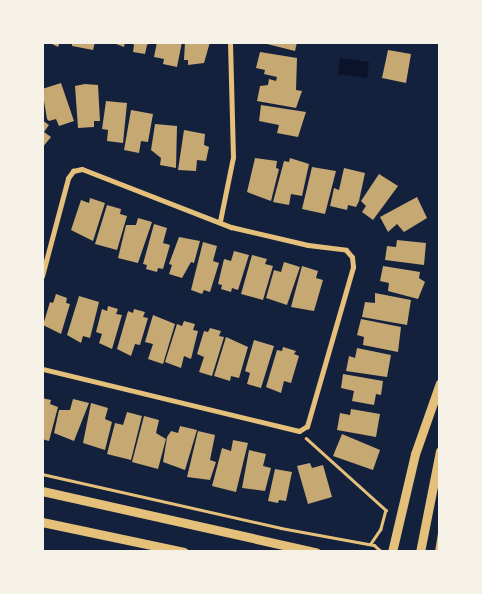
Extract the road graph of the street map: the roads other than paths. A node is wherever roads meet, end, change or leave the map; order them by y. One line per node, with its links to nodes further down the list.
1 (230, 42): 2 (street)
2 (220, 222): 3 (street); 4 (street)
3 (42, 276)
4 (42, 369)
5 (440, 383): 11 (street)
6 (440, 451): 12 (street)
7 (42, 491): 10 (street)
8 (42, 522): 9 (street)
9 (184, 552)
10 (316, 552)
11 (392, 552)
12 (420, 552)

